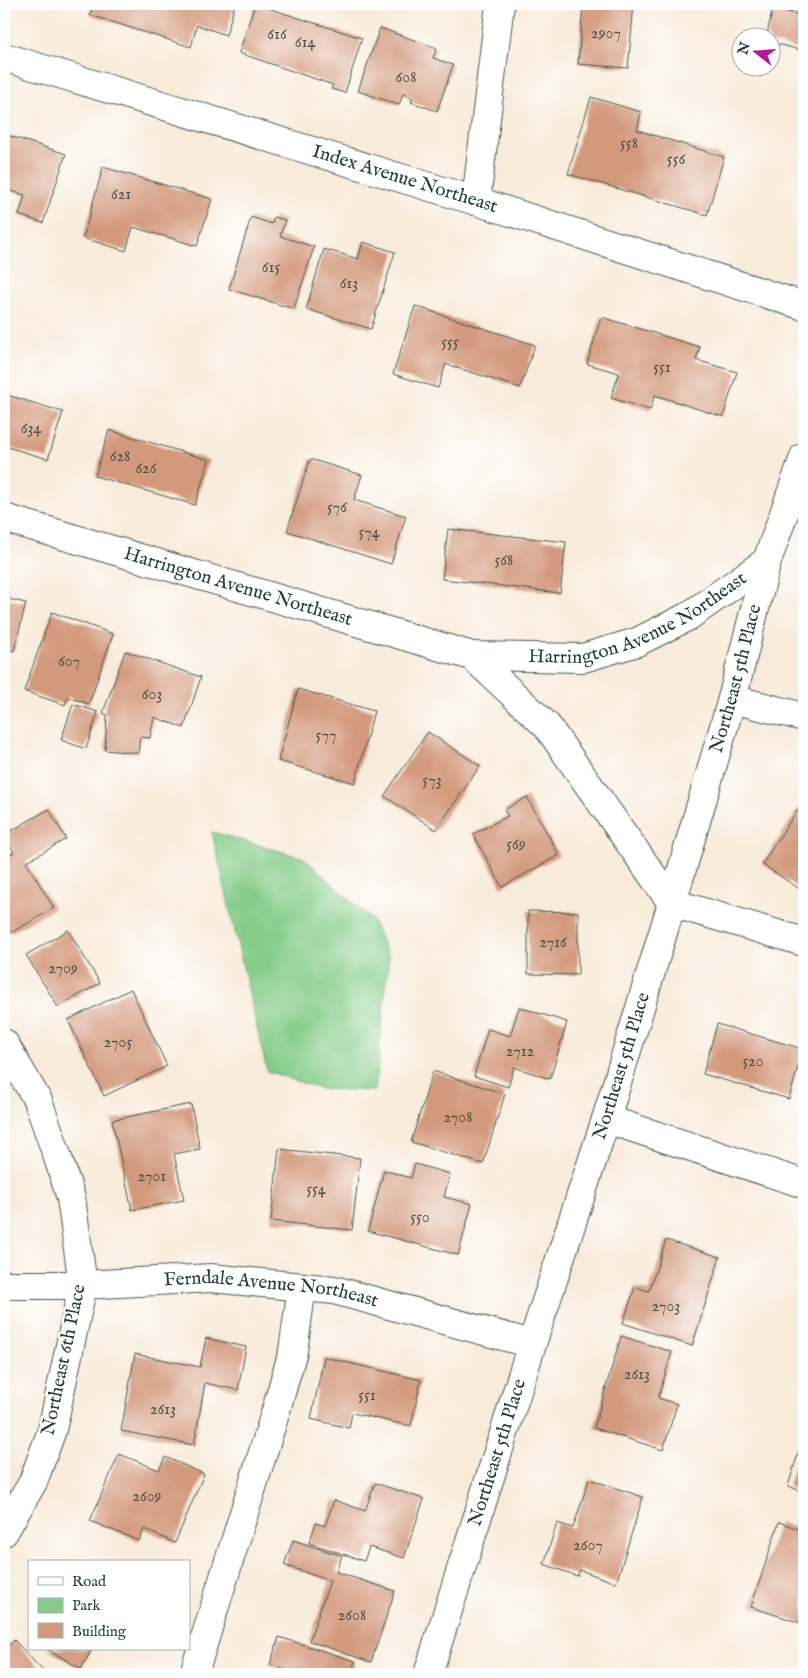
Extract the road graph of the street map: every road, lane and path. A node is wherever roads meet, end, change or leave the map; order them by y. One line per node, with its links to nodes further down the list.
1 (500, 4): 3 (street)
2 (4, 56): 3 (street, Index Avenue Northeast)
3 (476, 201): 4 (street, Index Avenue Northeast)
4 (804, 306)
5 (804, 457): 7 (street, Northeast 5th Place)
6 (4, 518): 8 (street, Harrington Avenue Northeast)
7 (767, 560): 8 (street, Harrington Avenue Northeast); 9 (street, Northeast 5th Place)
8 (472, 656): 11 (street, Harrington Avenue Northeast)
9 (732, 699): 10 (street); 11 (street, Northeast 5th Place)
10 (804, 717)
11 (672, 903): 12 (street); 14 (street, Northeast 5th Place)
12 (804, 942)
13 (4, 1043): 16 (street, Northeast 6th Place)
14 (606, 1119): 15 (street); 19 (street, Northeast 5th Place)
15 (804, 1184)
16 (83, 1284): 17 (street, Ferndale Avenue Northeast); 18 (street, Ferndale Avenue Northeast); 20 (street, Northeast 6th Place)
17 (4, 1285)
18 (302, 1287): 19 (street, Ferndale Avenue Northeast); 21 (street)
19 (532, 1344): 22 (street, Northeast 5th Place)
20 (4, 1532)
21 (194, 1673)
22 (428, 1674)

